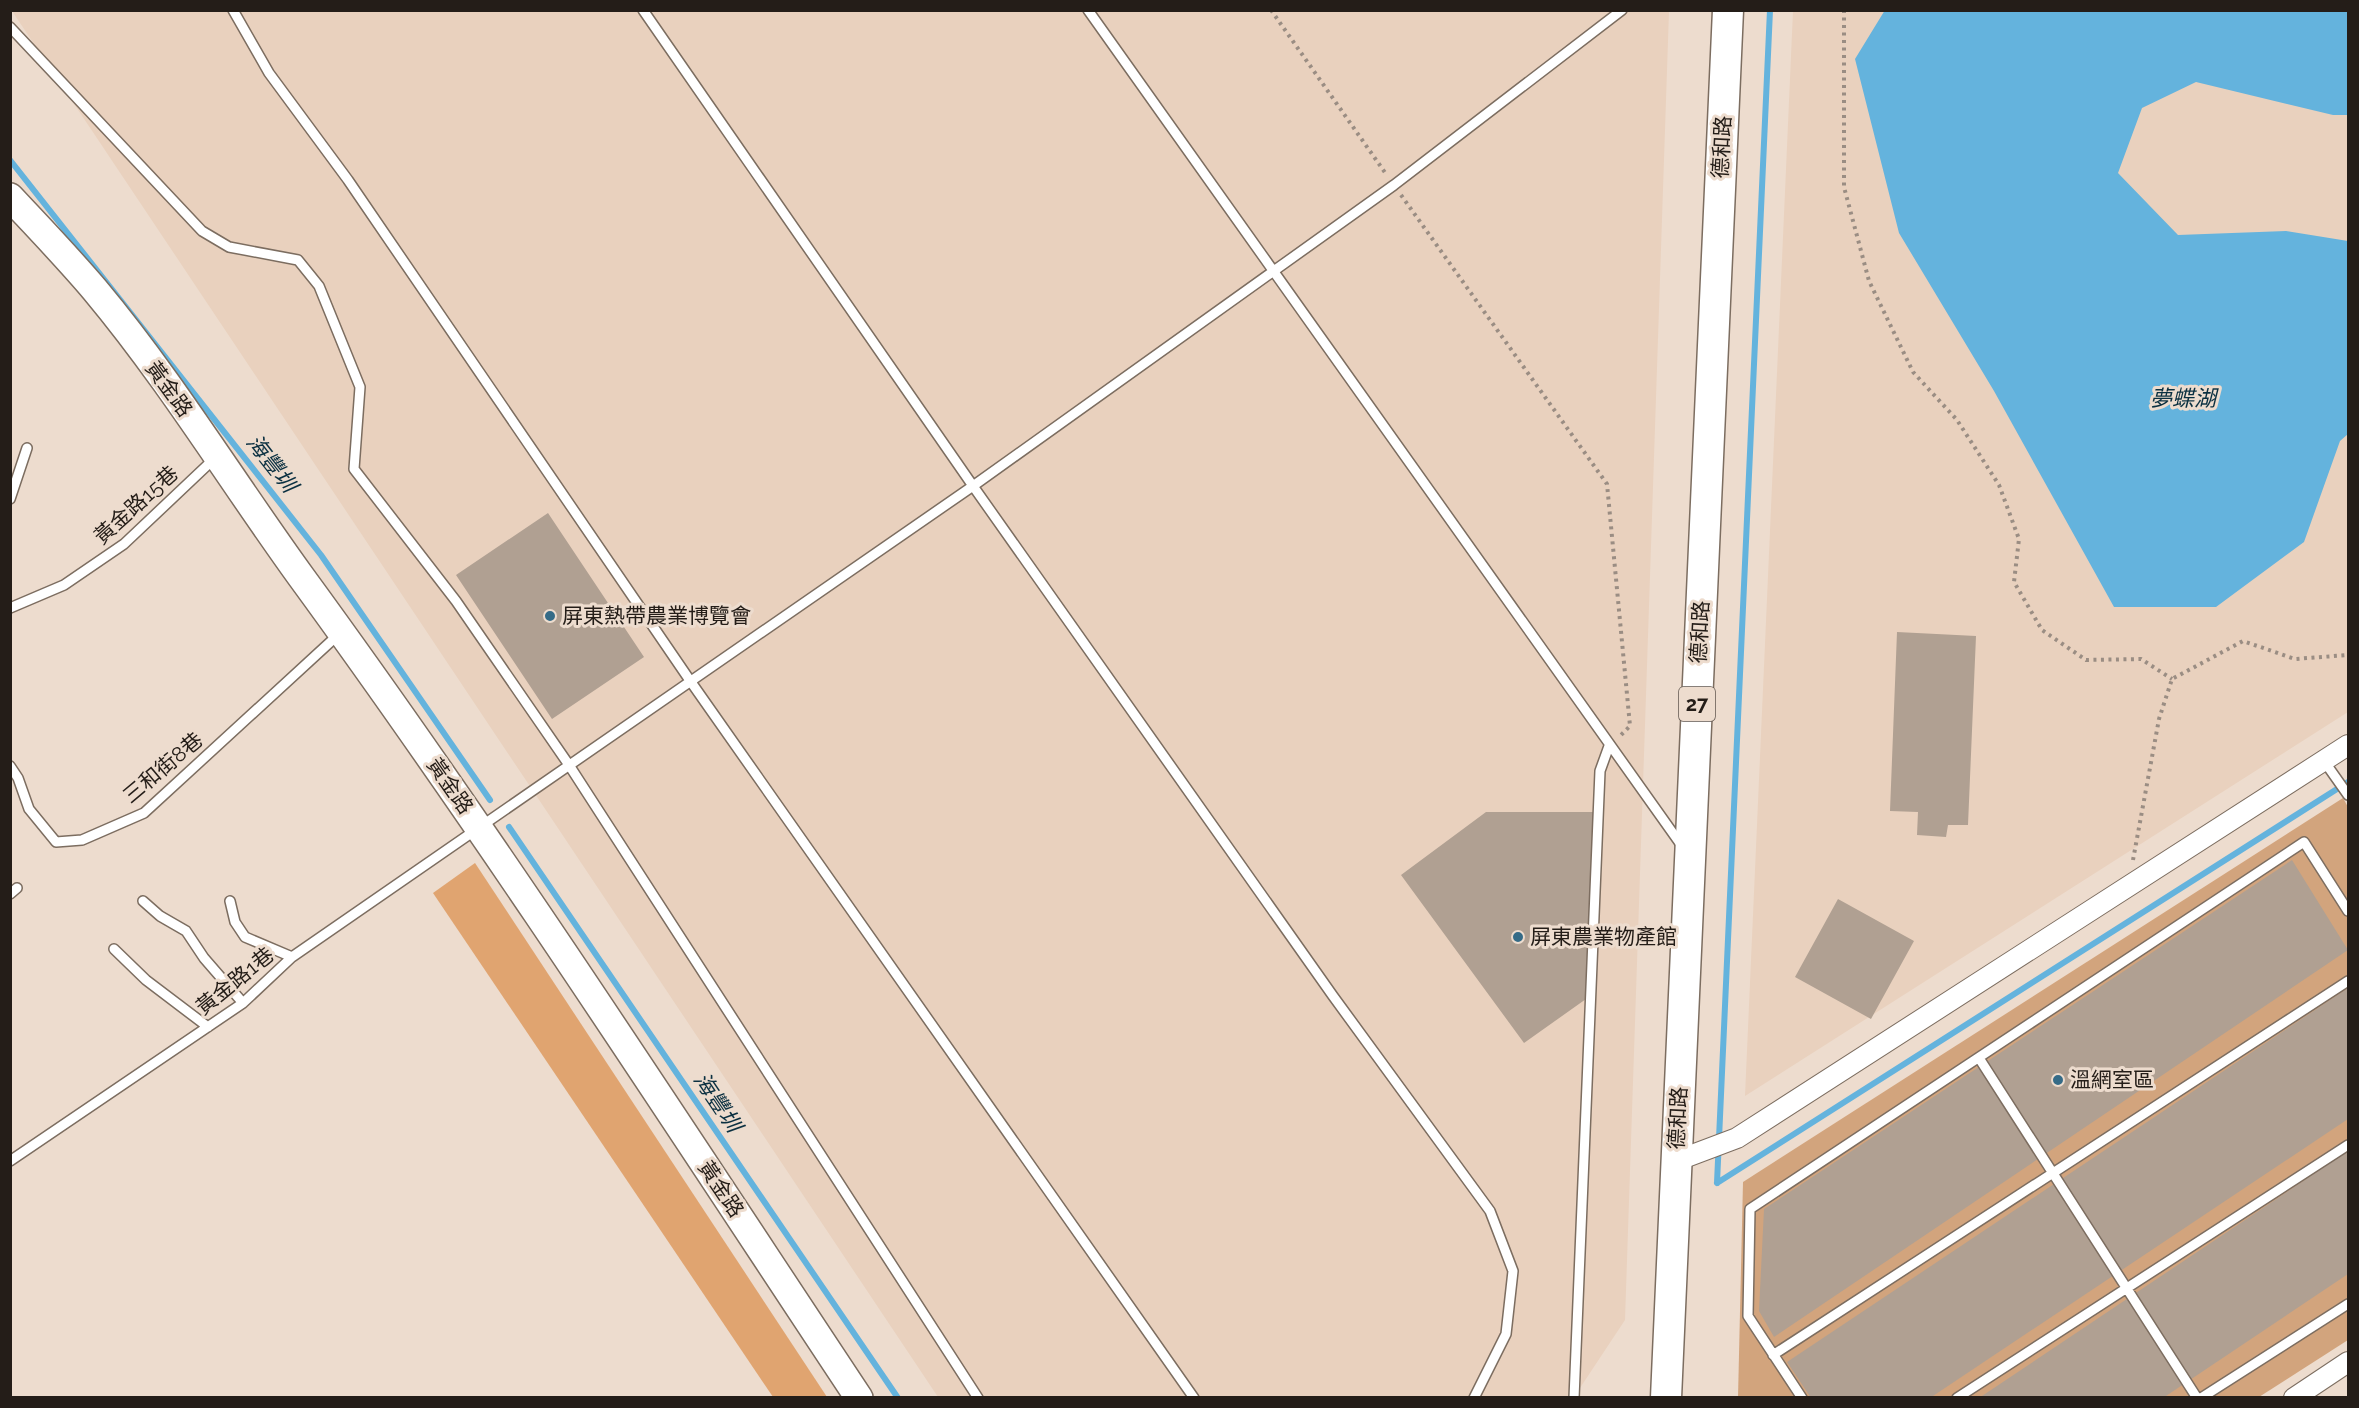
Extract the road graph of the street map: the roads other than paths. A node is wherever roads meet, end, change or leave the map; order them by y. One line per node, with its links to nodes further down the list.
1 (233, 10): 15 (lane)
2 (643, 10): 11 (lane)
3 (1088, 10): 8 (lane)
4 (1622, 10): 8 (lane, 黃金路1巷)
5 (1728, 10): 23 (main road, 德和路 / 27)
6 (10, 27): 19 (lane)
7 (10, 197): 10 (street, 黃金路)
8 (1273, 272): 11 (lane, 黃金路1巷); 17 (lane)
9 (27, 448): 12 (lane)
10 (217, 456): 13 (lane, 黃金路15巷); 14 (street, 黃金路)
11 (973, 486): 15 (lane, 黃金路1巷); 44 (lane)
12 (10, 499)
13 (10, 608)
14 (342, 632): 20 (lane, 三和街8巷); 22 (street, 黃金路)
15 (691, 682): 19 (lane, 黃金路1巷); 43 (lane)
16 (2349, 745): 18 (street)
17 (1609, 746): 23 (lane); 45 (lane)
18 (2324, 761): 21 (lane); 35 (street)
19 (569, 765): 22 (lane, 黃金路1巷); 42 (lane)
20 (10, 766)
21 (2349, 795)
22 (480, 828): 28 (lane, 黃金路1巷); 41 (street, 黃金路)
23 (1690, 858): 35 (main road, 德和路 / 27)
24 (143, 901): 30 (lane)
25 (230, 901): 28 (lane)
26 (2349, 911): 32 (lane)
27 (114, 950): 31 (lane)
28 (292, 957): 30 (lane, 黃金路1巷)
29 (2349, 981): 36 (lane)
30 (243, 1003): 31 (lane, 黃金路1巷)
31 (208, 1027): 34 (lane, 黃金路1巷)
32 (1979, 1058): 36 (lane); 39 (lane)
33 (2349, 1145): 37 (lane)
34 (13, 1155)
35 (1676, 1161): 46 (main road, 德和路 / 27)
36 (2053, 1174): 37 (lane); 39 (lane)
37 (2127, 1288): 48 (lane); 49 (lane)
38 (2349, 1304): 49 (lane)
39 (1773, 1355): 47 (lane)
40 (2349, 1362): 50 (street)
41 (859, 1398)
42 (978, 1398)
43 (1194, 1398)
44 (1474, 1398)
45 (1574, 1398)
46 (1666, 1398)
47 (1802, 1398)
48 (1957, 1398)
49 (2199, 1398)
50 (2294, 1398)

